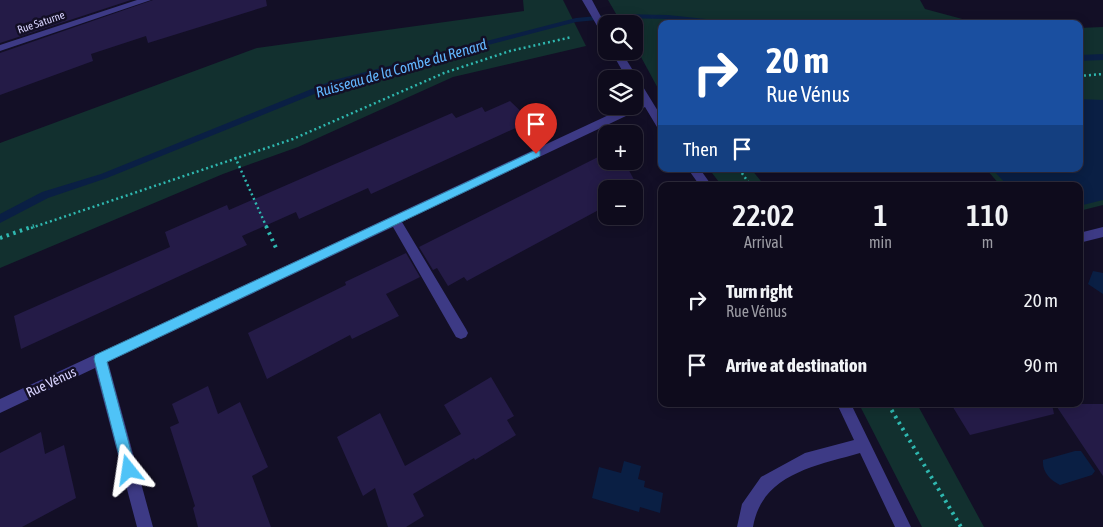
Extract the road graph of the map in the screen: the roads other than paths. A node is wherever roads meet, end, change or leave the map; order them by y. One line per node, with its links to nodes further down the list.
1 (146, 0): 4 (street, Rue Saturne)
2 (587, 0): 3 (street)
3 (598, 20)
4 (0, 48)
5 (643, 97): 6 (street)
6 (646, 102): 7 (street); 8 (street, Rue Vénus)
7 (658, 120)
8 (395, 220): 11 (street); 12 (street, Rue Vénus)
9 (1103, 232): 10 (street)
10 (1083, 237)
11 (461, 333)
12 (100, 359): 13 (street, Rue Vénus); 16 (street)
13 (0, 406)
14 (845, 407): 15 (street)
15 (863, 445): 17 (street); 18 (street)
16 (144, 527)
17 (745, 527)
18 (903, 527)

